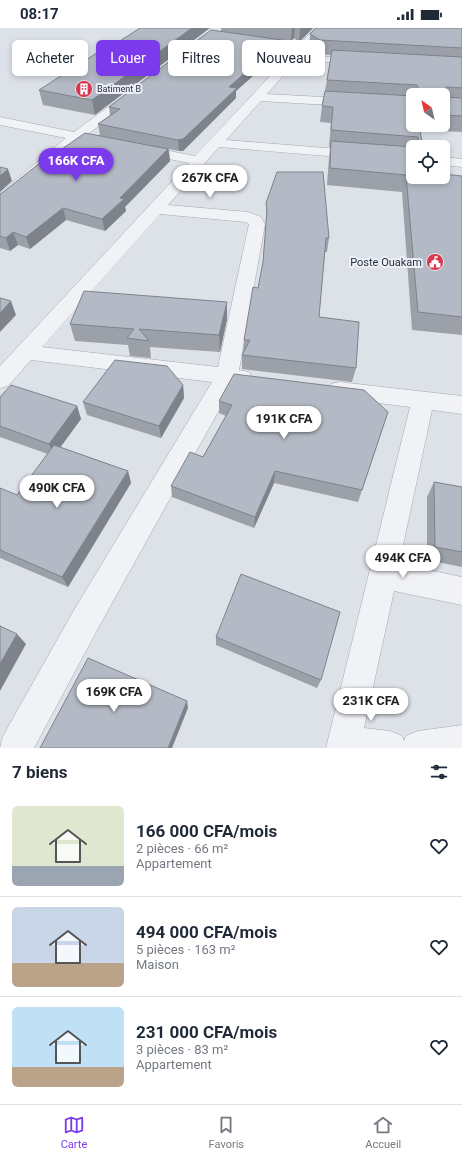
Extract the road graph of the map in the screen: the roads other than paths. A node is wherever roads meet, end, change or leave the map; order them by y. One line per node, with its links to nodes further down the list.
1 (320, 28): 2 (street)
2 (306, 40)
3 (325, 55): 4 (street)
4 (370, 62)
5 (274, 76): 7 (street)
6 (141, 88): 10 (street)
7 (258, 97): 8 (street); 12 (street)
8 (406, 106)
9 (0, 121): 10 (street)
10 (77, 136): 11 (street); 18 (street)
11 (100, 141)
12 (216, 143): 14 (street); 15 (street)
13 (123, 146): 15 (street)
14 (406, 158)
15 (199, 161): 19 (street)
16 (450, 161): 17 (street)
17 (462, 162)
18 (0, 200)
19 (156, 208): 20 (street); 21 (street)
20 (26, 352): 21 (street); 22 (street)
21 (227, 376): 23 (street); 31 (street)
22 (0, 380)
23 (259, 380)
24 (321, 388): 25 (street)
25 (423, 401): 26 (street); 27 (street)
26 (462, 405)
27 (383, 575): 28 (street); 30 (street)
28 (462, 591)
29 (462, 742): 33 (street)
30 (344, 745): 32 (street)
31 (15, 748)
32 (390, 748)
33 (418, 748)

